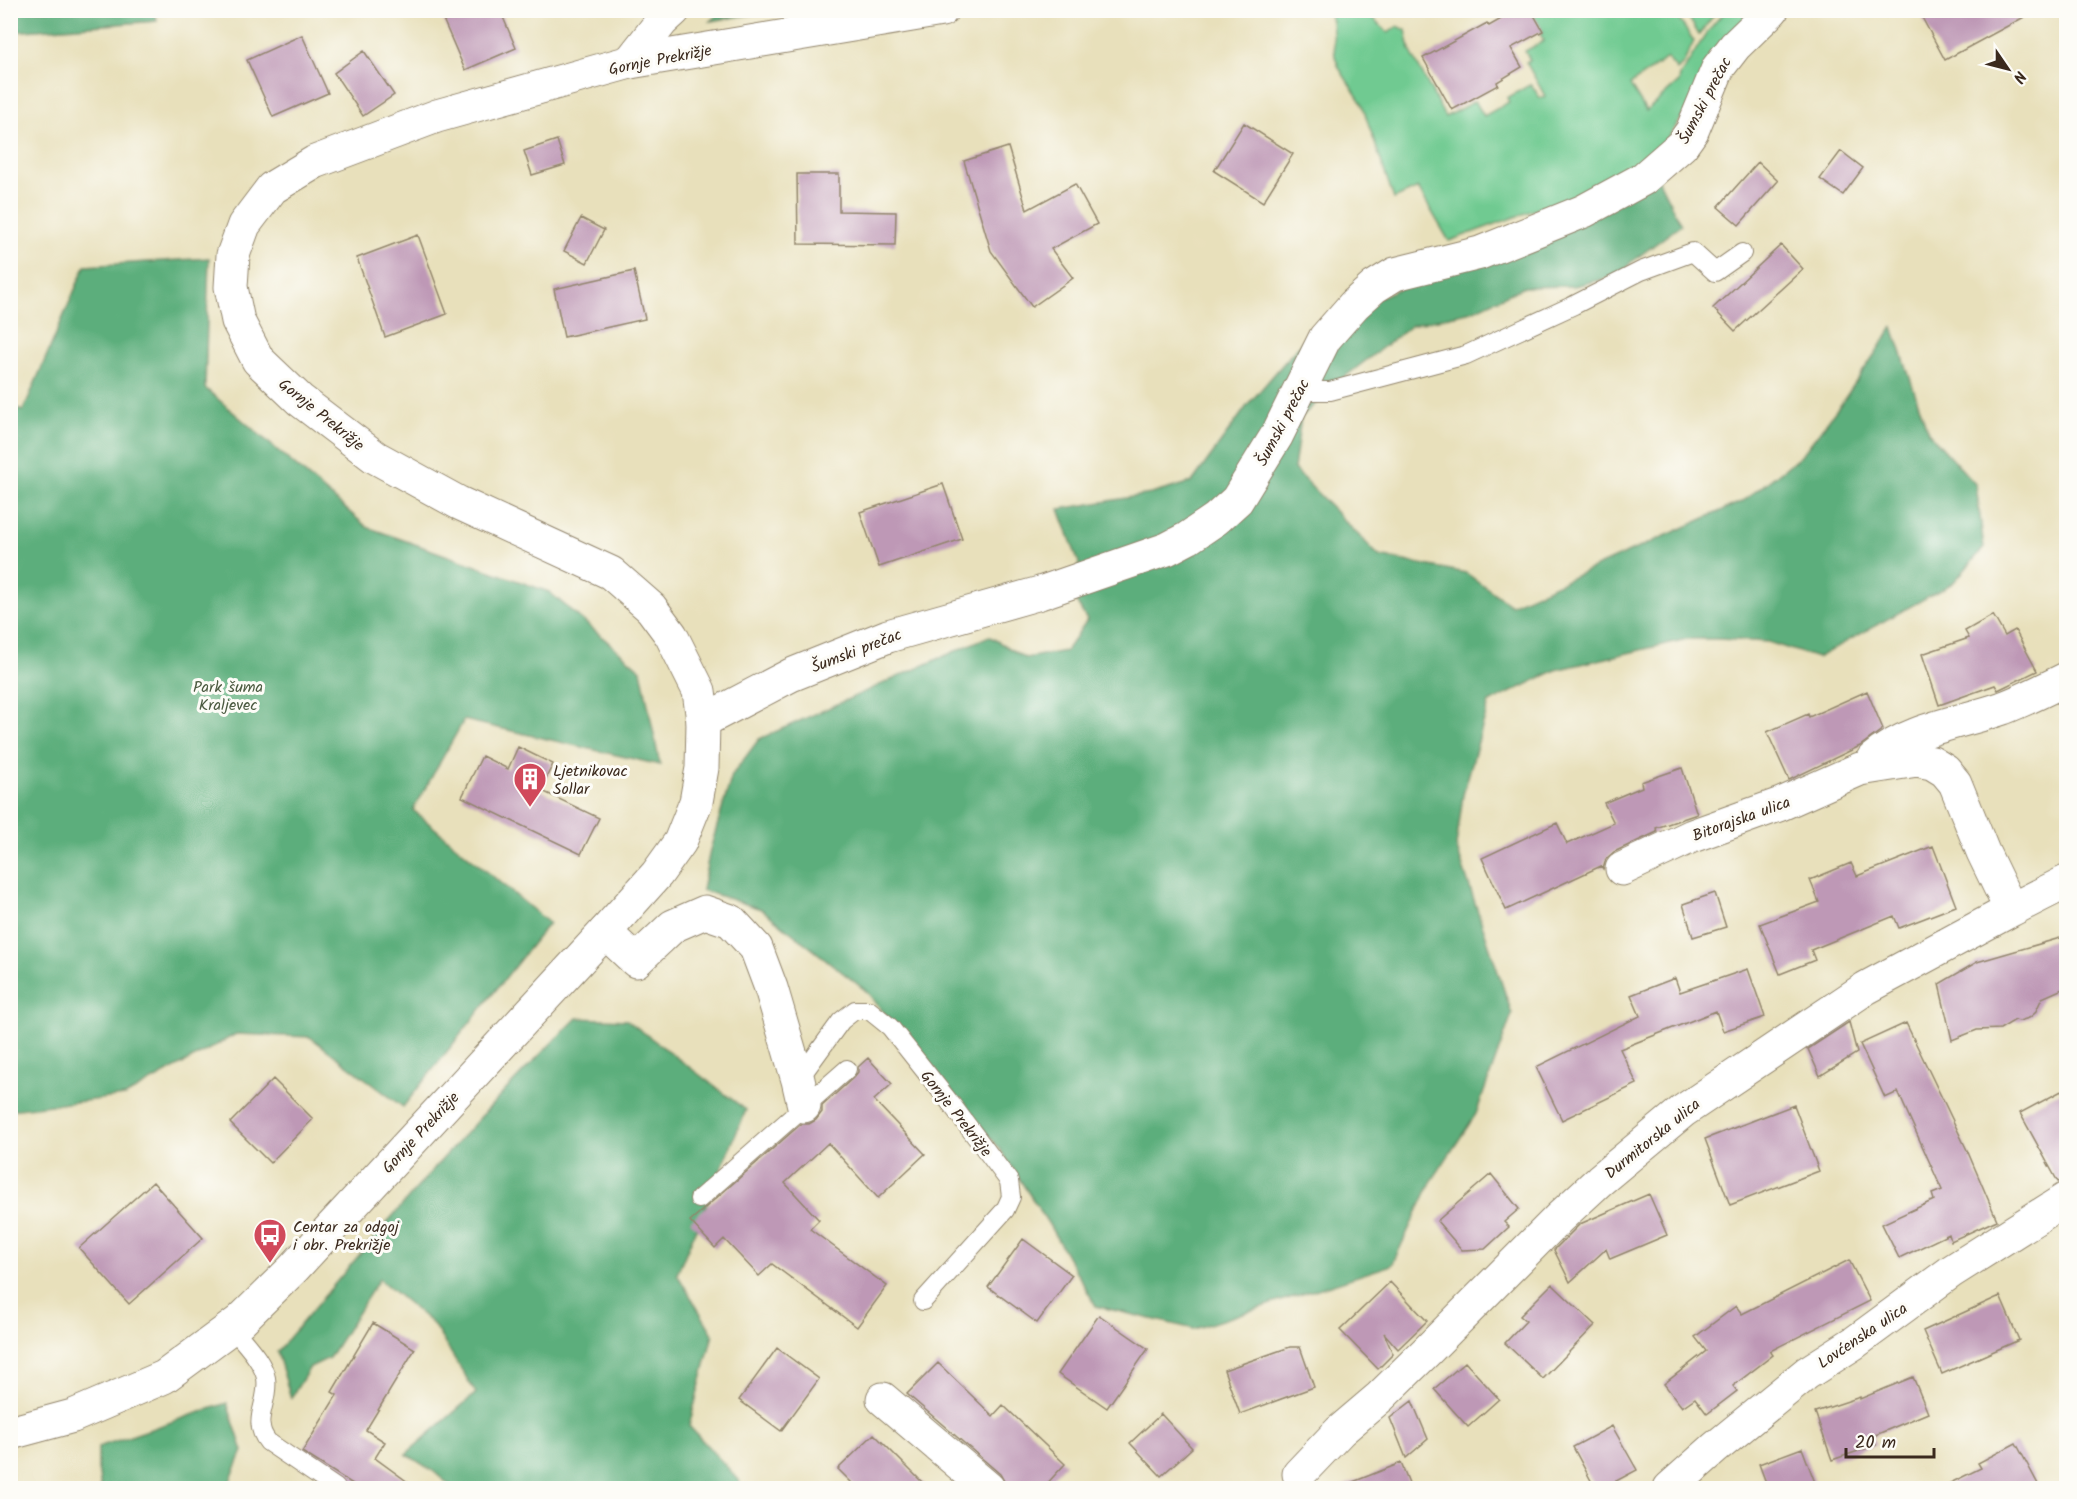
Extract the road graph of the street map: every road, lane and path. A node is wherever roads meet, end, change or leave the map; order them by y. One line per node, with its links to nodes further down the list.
1 (674, 10): 4 (street)
2 (942, 10): 4 (street, Gornje Prekrižje)
3 (1772, 10): 6 (street, Šumski prečac)
4 (630, 62): 8 (street, Gornje Prekrižje)
5 (1742, 253): 6 (lane)
6 (1299, 391): 8 (street, Šumski prečac)
7 (2067, 679): 9 (street, Bitorajska ulica)
8 (703, 721): 13 (street, Gornje Prekrižje)
9 (1860, 769): 10 (street, Bitorajska ulica); 12 (street, Bitorajska ulica)
10 (1622, 869)
11 (2067, 882): 12 (street, Durmitorska ulica)
12 (2011, 910): 22 (street, Durmitorska ulica)
13 (605, 932): 15 (street); 19 (street, Gornje Prekrižje)
14 (847, 1068): 15 (lane)
15 (801, 1093): 16 (lane); 18 (lane, Gornje Prekrižje)
16 (699, 1199)
17 (2067, 1199): 25 (street, Lovćenska ulica)
18 (923, 1301)
19 (232, 1327): 21 (street, Gornje Prekrižje); 23 (lane)
20 (883, 1400): 24 (street)
21 (10, 1434)
22 (1299, 1474)
23 (336, 1488)
24 (988, 1488)
25 (1670, 1488)

